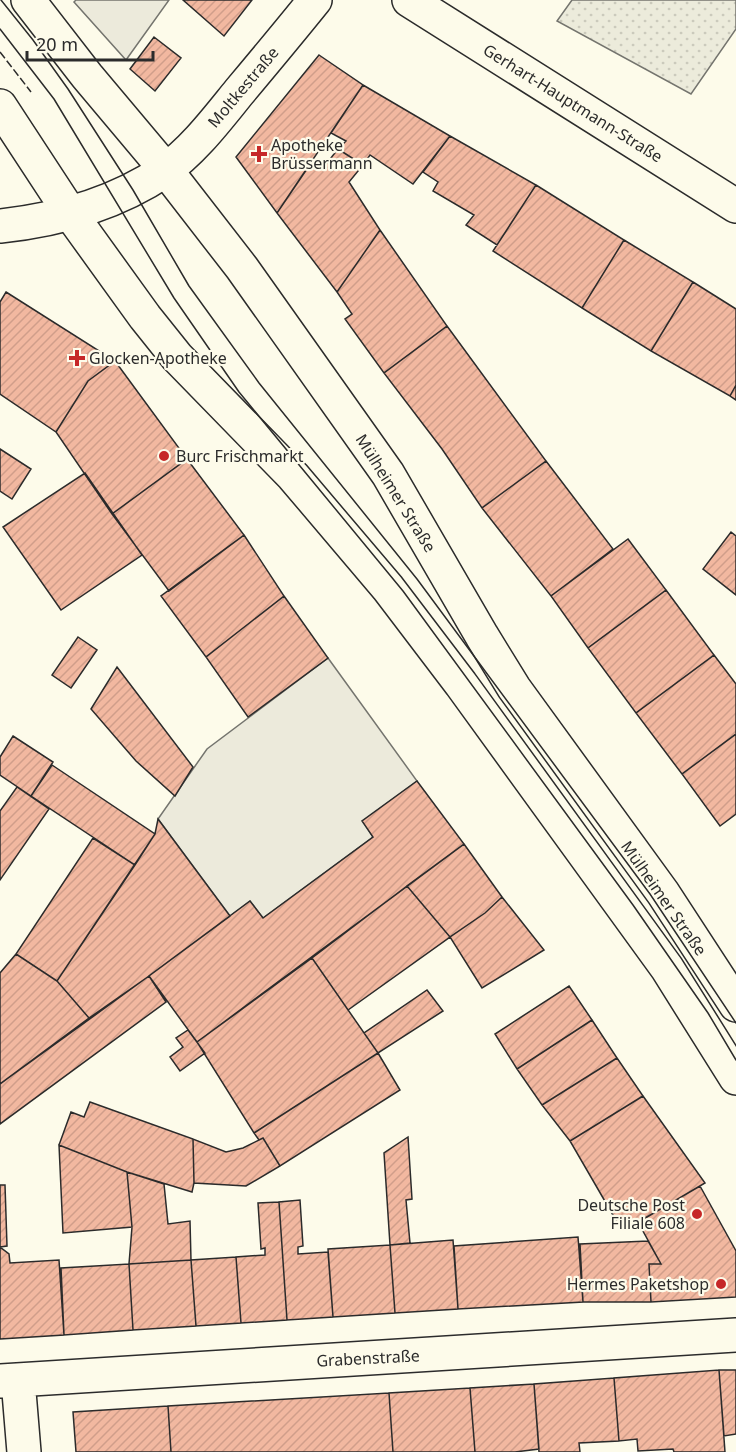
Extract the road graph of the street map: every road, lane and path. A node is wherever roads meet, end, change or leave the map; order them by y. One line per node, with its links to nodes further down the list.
1 (28, 0): 5 (main road, Mülheimer Straße)
2 (315, 0): 5 (main road, Moltkestraße)
3 (409, 0): 6 (main road, Gerhart-Hauptmann-Straße)
4 (0, 106): 7 (main road)
5 (166, 170): 7 (main road, Moltkestraße); 9 (main road, Mülheimer Straße)
6 (736, 206)
7 (70, 213): 8 (main road, Moltkestraße); 10 (main road)
8 (0, 226)
9 (736, 1005)
10 (736, 1078)
11 (736, 1335): 12 (main road, Grabenstraße)
12 (9, 1381): 13 (main road)
13 (24, 1452)

